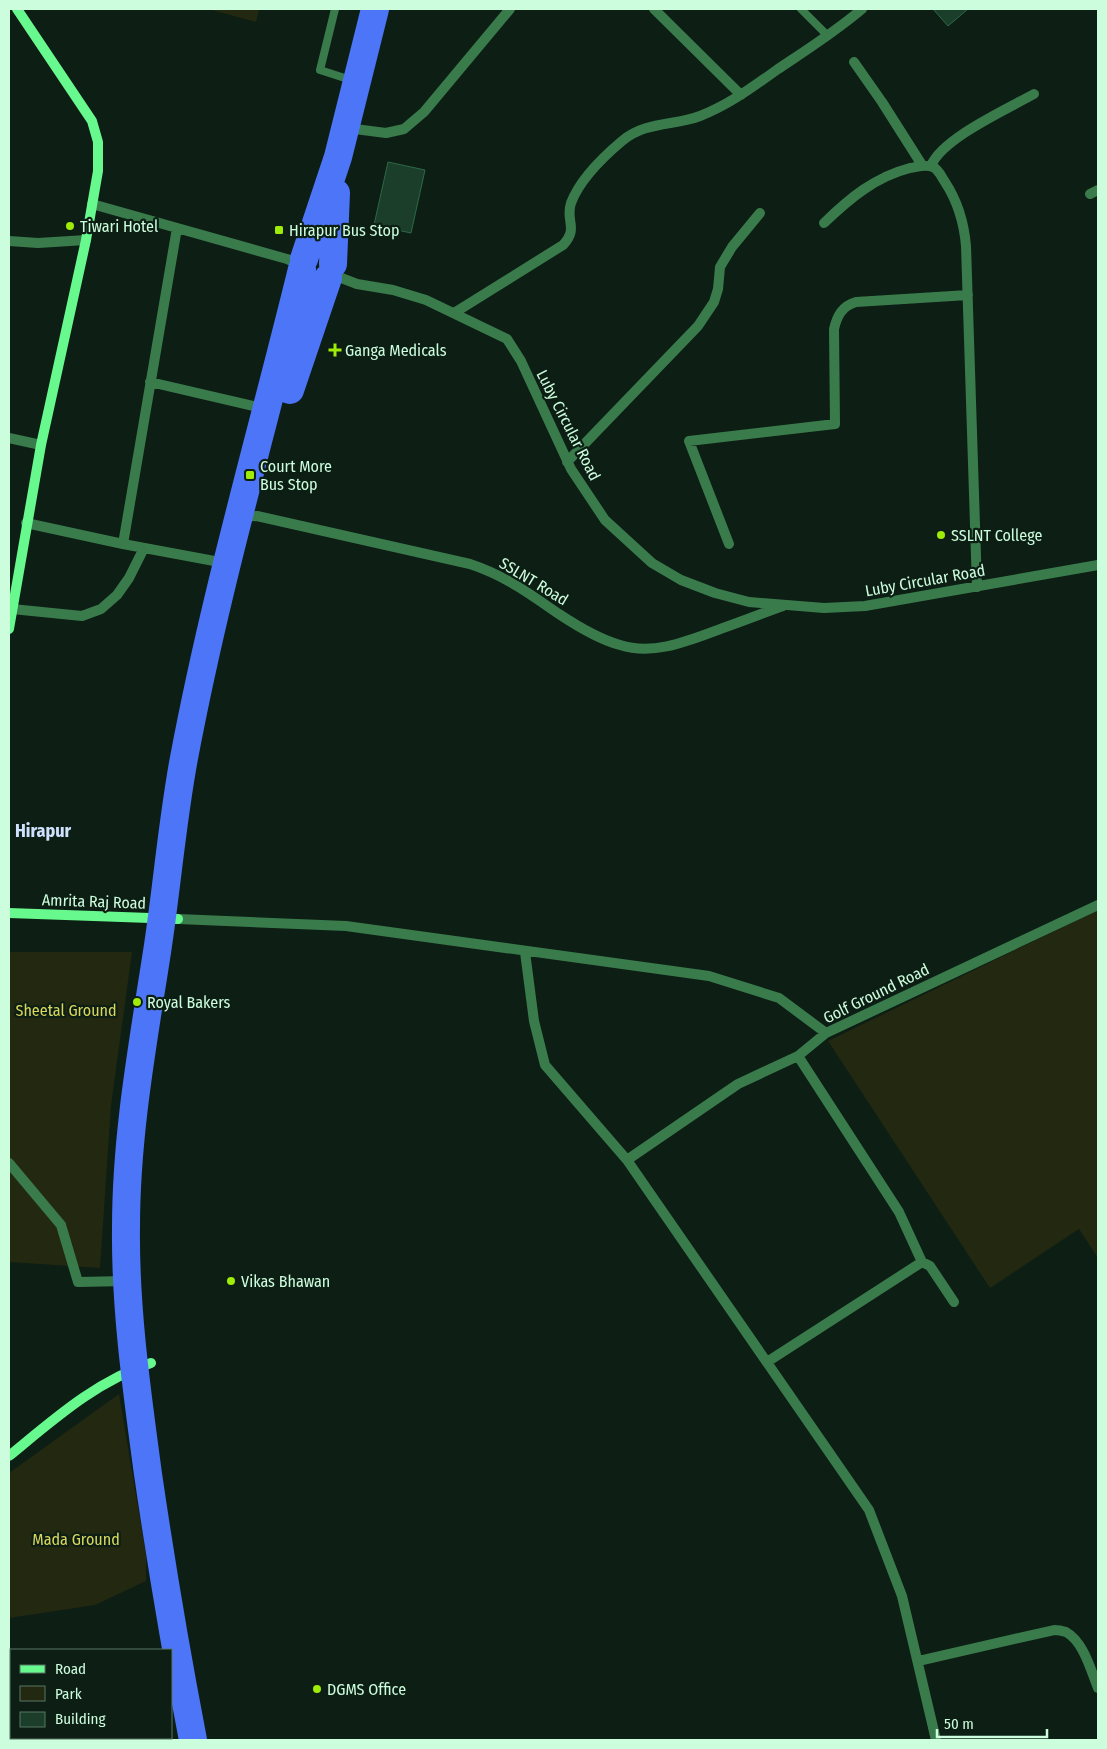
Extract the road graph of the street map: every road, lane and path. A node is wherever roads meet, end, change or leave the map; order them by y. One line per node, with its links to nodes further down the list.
1 (16, 9): 16 (street)
2 (335, 9): 10 (lane)
3 (375, 9): 10 (highway)
4 (510, 9): 13 (street)
5 (654, 9): 12 (street)
6 (801, 9): 8 (lane)
7 (862, 9): 8 (street)
8 (828, 36): 12 (street)
9 (854, 62): 15 (street)
10 (356, 82): 13 (highway)
11 (1034, 94): 15 (street)
12 (741, 95): 25 (street)
13 (345, 128): 14 (highway)
14 (338, 157): 22 (highway); 23 (highway)
15 (927, 166): 18 (street); 24 (street)
16 (92, 204): 19 (street); 20 (street)
17 (760, 212): 30 (street)
18 (824, 223)
19 (177, 228): 22 (street); 26 (street)
20 (86, 240): 21 (street); 29 (street)
21 (9, 241)
22 (303, 265): 23 (highway); 27 (highway)
23 (330, 272): 25 (street, Luby Circular Road); 31 (highway)
24 (968, 295): 34 (street); 38 (street)
25 (454, 313): 30 (street, Luby Circular Road)
26 (150, 382): 27 (street); 33 (street)
27 (268, 410): 31 (highway)
28 (9, 438): 29 (street)
29 (41, 445): 32 (street)
30 (568, 462): 39 (street, Luby Circular Road)
31 (248, 517): 36 (highway); 39 (street, SSLNT Road); 44 (highway)
32 (26, 523): 33 (street); 40 (street)
33 (124, 544): 35 (street)
34 (729, 544)
35 (144, 548): 36 (street); 40 (street)
36 (228, 563): 44 (highway)
37 (1098, 565): 38 (street, Luby Circular Road)
38 (977, 587): 39 (street, Luby Circular Road)
39 (787, 605)
40 (12, 608): 41 (street)
41 (9, 629)
42 (1098, 905): 46 (street, Golf Ground Road)
43 (9, 912): 44 (street, Amrita Raj Road)
44 (170, 919): 45 (street); 51 (highway); 54 (highway)
45 (525, 952): 46 (street); 48 (street)
46 (826, 1033): 47 (street, Golf Ground Road)
47 (798, 1056): 48 (street, Golf Ground Road); 50 (street)
48 (627, 1160): 53 (street)
49 (9, 1163): 51 (street)
50 (922, 1262): 52 (street); 53 (street)
51 (127, 1282): 54 (highway)
52 (954, 1302)
53 (767, 1362): 56 (street)
54 (143, 1366): 55 (street); 58 (highway); 59 (highway)
55 (9, 1456)
56 (918, 1661): 57 (street); 60 (street)
57 (1098, 1688)
58 (193, 1740)
59 (212, 1740)
60 (936, 1740)

